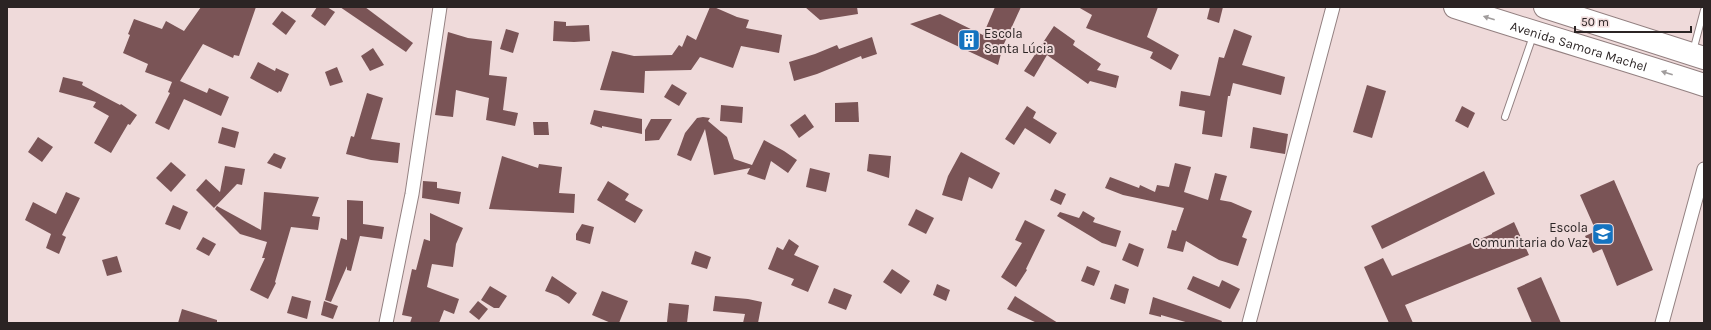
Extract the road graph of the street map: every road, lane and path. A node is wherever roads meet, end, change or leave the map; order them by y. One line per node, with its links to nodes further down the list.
1 (440, 7): 11 (street)
2 (1333, 7): 12 (street)
3 (1455, 7): 6 (highway, Avenida Samora Machel, one-way to 3)
4 (1545, 7): 7 (highway, Avenida Samora Machel)
5 (1704, 10): 7 (lane)
6 (1534, 33): 8 (highway, Avenida Samora Machel, one-way to 6); 9 (lane)
7 (1698, 56)
8 (1704, 85)
9 (1505, 117)
10 (1704, 169): 13 (street)
11 (386, 323)
12 (1249, 323)
13 (1662, 323)

